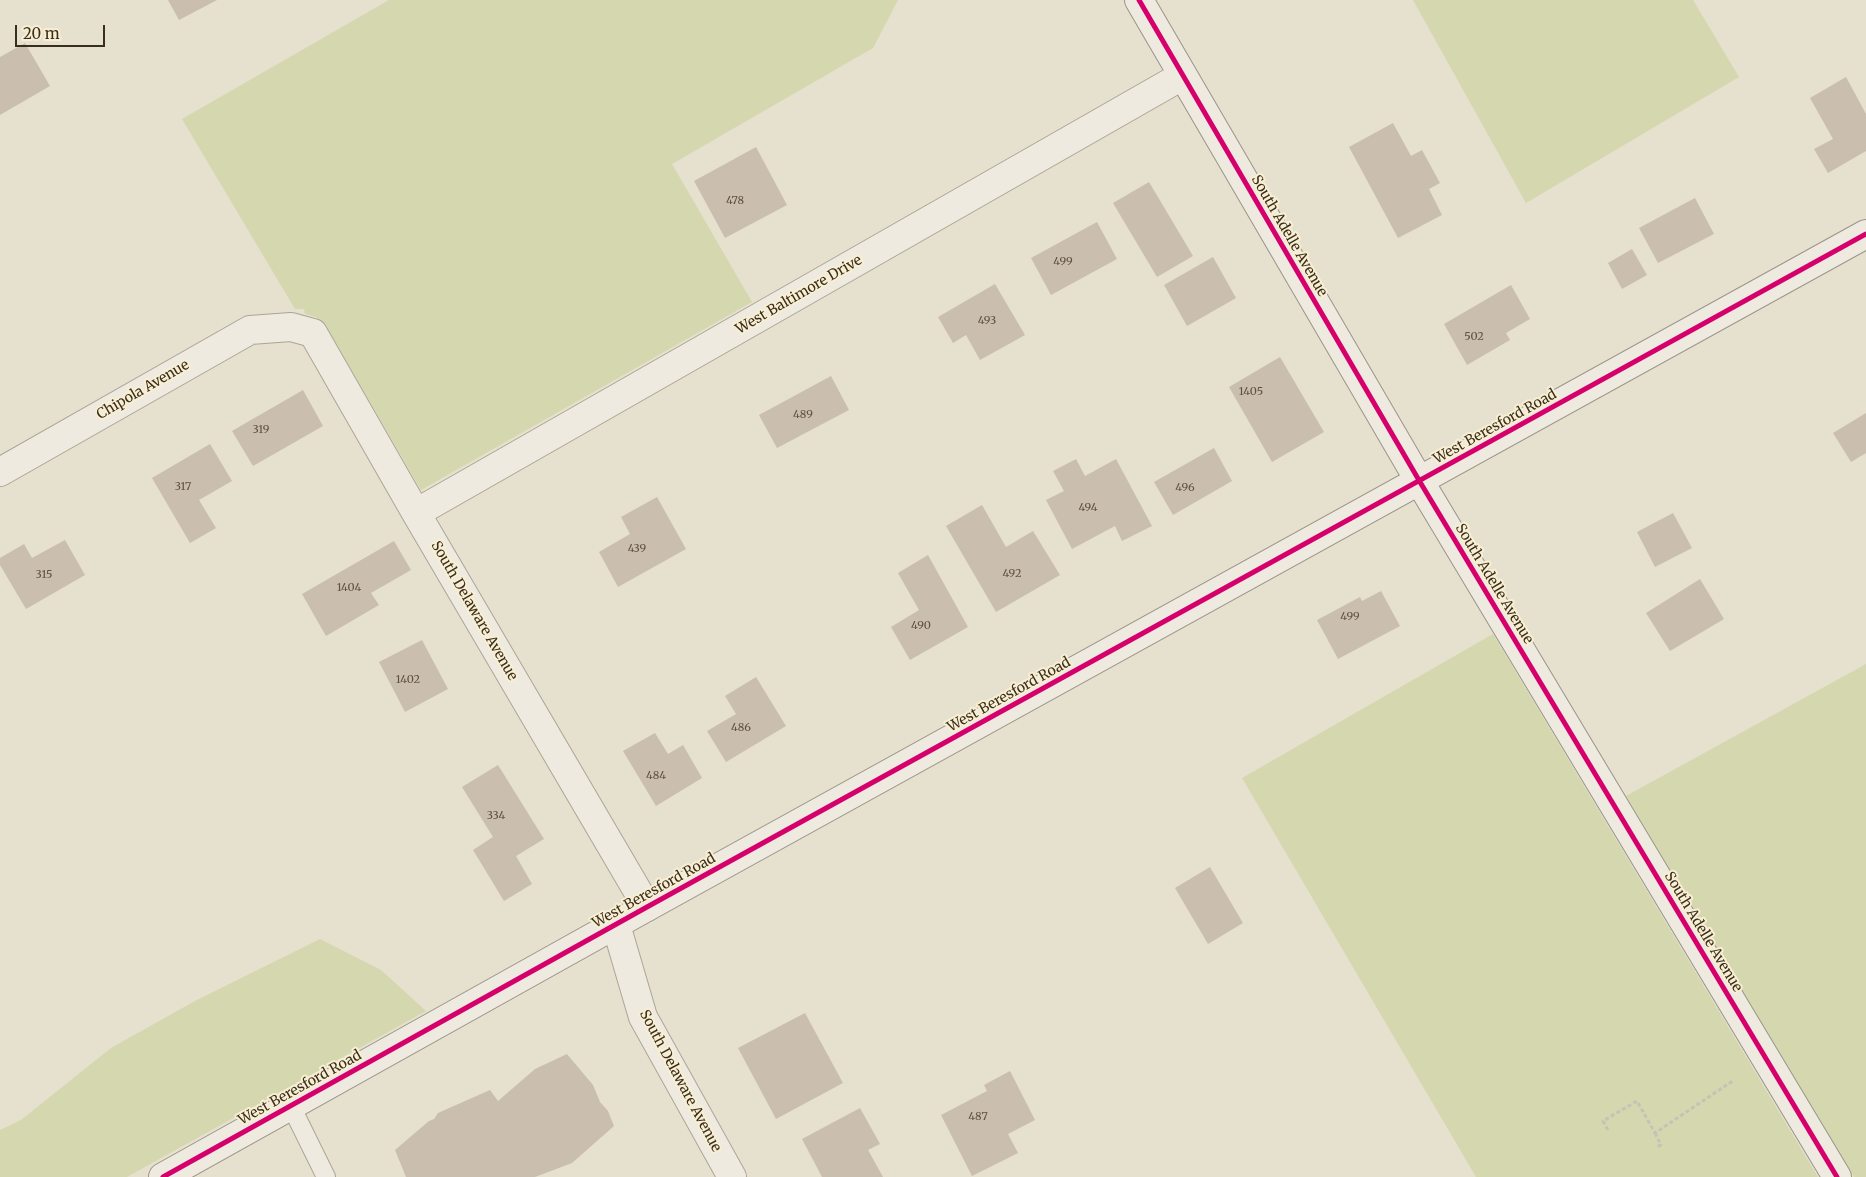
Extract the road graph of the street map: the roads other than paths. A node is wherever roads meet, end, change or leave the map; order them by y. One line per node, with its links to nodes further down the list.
1 (1139, 0): 2 (street, South Adelle Avenue)
2 (1182, 76): 6 (street, South Adelle Avenue); 7 (street, West Baltimore Drive)
3 (1866, 234): 6 (street, West Beresford Road)
4 (291, 327): 5 (street, Chipola Avenue); 7 (street, South Delaware Avenue)
5 (0, 472)
6 (1420, 482): 8 (street, West Beresford Road); 14 (street, South Adelle Avenue)
7 (416, 513): 8 (street, South Delaware Avenue)
8 (647, 906): 9 (street, West Beresford Road)
9 (616, 925): 10 (street, West Beresford Road); 13 (street, South Delaware Avenue)
10 (291, 1106): 11 (street, West Beresford Road); 12 (lane)
11 (163, 1177)
12 (326, 1177)
13 (732, 1177)
14 (1836, 1177)

